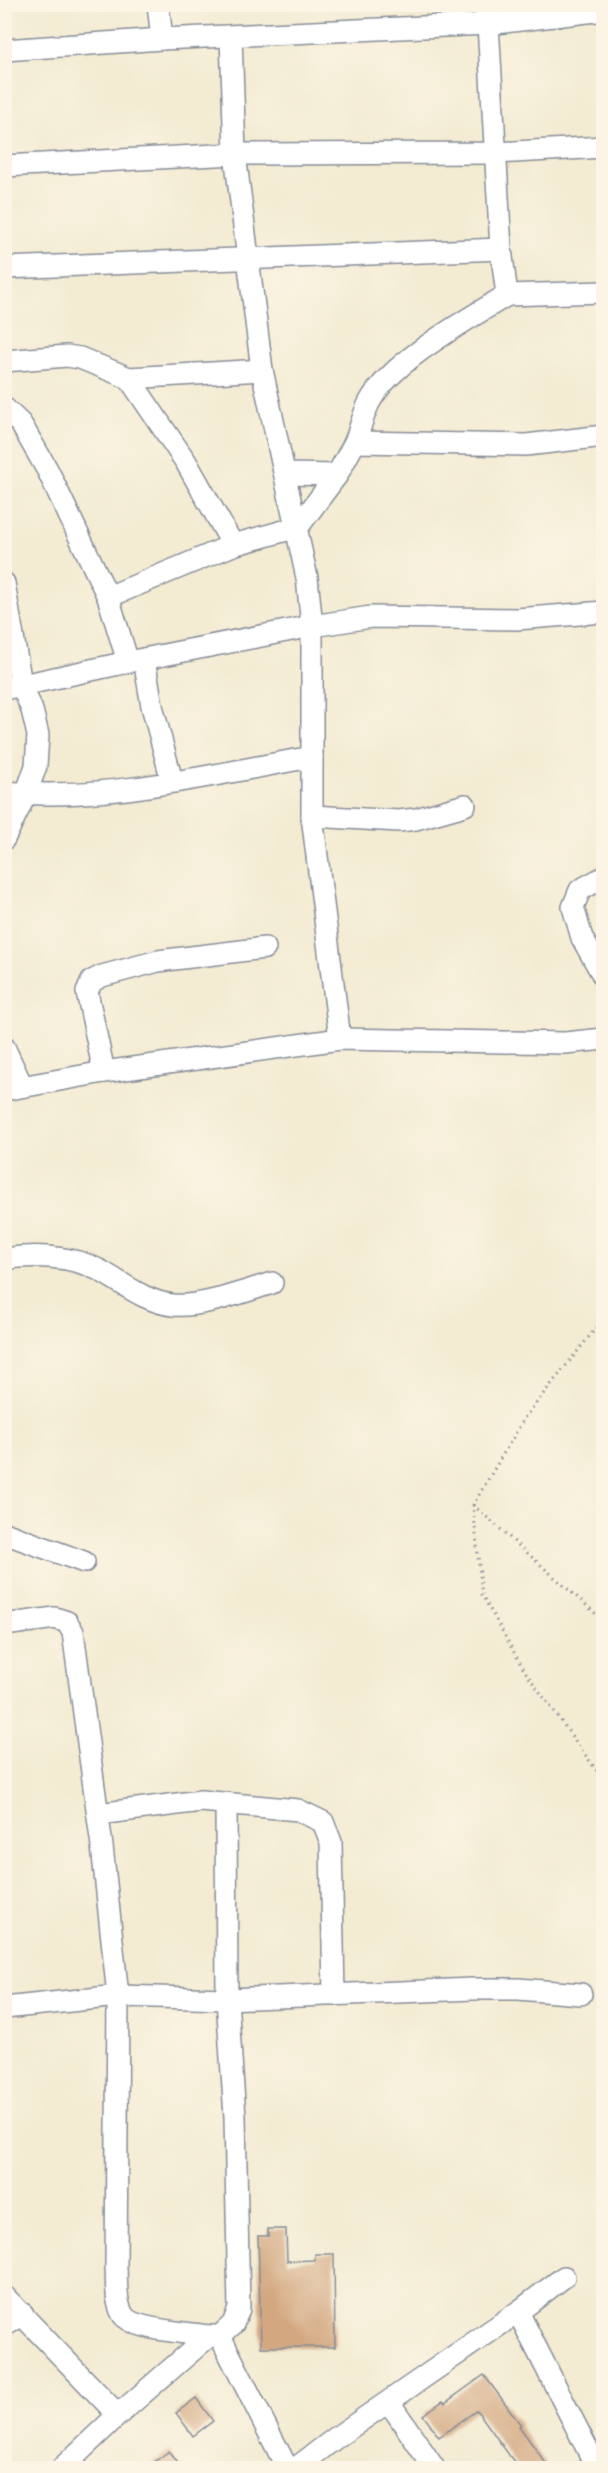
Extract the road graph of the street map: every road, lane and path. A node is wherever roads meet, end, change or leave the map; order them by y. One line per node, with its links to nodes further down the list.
1 (158, 4): 5 (street)
2 (603, 10): 3 (street)
3 (486, 14): 4 (street); 8 (street)
4 (231, 37): 5 (street); 9 (street)
5 (162, 39): 6 (street)
6 (4, 50)
7 (603, 147): 8 (street)
8 (495, 153): 9 (street); 11 (street)
9 (235, 154): 10 (street); 12 (street)
10 (4, 166)
11 (501, 249): 12 (street); 15 (street)
12 (247, 258): 13 (street); 17 (street)
13 (4, 268)
14 (603, 292): 15 (street)
15 (507, 294): 21 (street)
16 (4, 361): 18 (street)
17 (262, 370): 18 (street); 22 (street)
18 (129, 378): 25 (street)
19 (4, 408): 27 (street)
20 (603, 436): 21 (street)
21 (355, 442): 23 (street)
22 (286, 474): 23 (street); 24 (street)
23 (337, 475): 24 (street)
24 (298, 527): 25 (street); 29 (street)
25 (233, 545): 27 (street)
26 (4, 583): 31 (street)
27 (108, 597): 30 (street)
28 (603, 612): 29 (street)
29 (312, 626): 30 (street); 32 (street)
30 (136, 660): 31 (street); 33 (street)
31 (13, 687): 35 (street)
32 (312, 757): 33 (street); 37 (street)
33 (172, 781): 35 (street)
34 (4, 792): 35 (street)
35 (26, 794): 38 (street)
36 (465, 805): 37 (street)
37 (312, 816): 42 (street)
38 (4, 839)
39 (603, 877): 41 (street)
40 (265, 948): 45 (street)
41 (603, 977)
42 (340, 1039): 43 (street); 45 (street)
43 (603, 1039)
44 (4, 1047): 46 (street)
45 (104, 1072): 46 (street)
46 (13, 1088)
47 (4, 1259): 48 (street)
48 (272, 1283)
49 (603, 1318): 50 (path)
50 (473, 1505): 53 (path); 55 (path)
51 (4, 1533): 52 (street)
52 (84, 1562)
53 (603, 1621)
54 (4, 1625): 57 (street)
55 (603, 1774)
56 (226, 1804): 57 (street); 59 (street); 61 (street)
57 (98, 1814): 60 (street)
58 (580, 1994): 59 (street)
59 (334, 1995): 61 (street)
60 (118, 1996): 61 (street); 62 (street); 69 (street)
61 (227, 1999): 69 (street)
62 (4, 2008)
63 (564, 2277): 65 (street)
64 (4, 2296): 66 (street)
65 (518, 2312): 71 (street); 77 (street)
66 (23, 2314): 67 (street); 72 (street)
67 (4, 2326)
68 (603, 2333): 70 (path)
69 (215, 2336): 72 (street); 74 (street)
70 (603, 2347)
71 (389, 2402): 75 (street); 76 (street)
72 (118, 2415): 73 (street)
73 (62, 2469)
74 (287, 2469)
75 (296, 2469)
76 (435, 2469)
77 (597, 2469)

